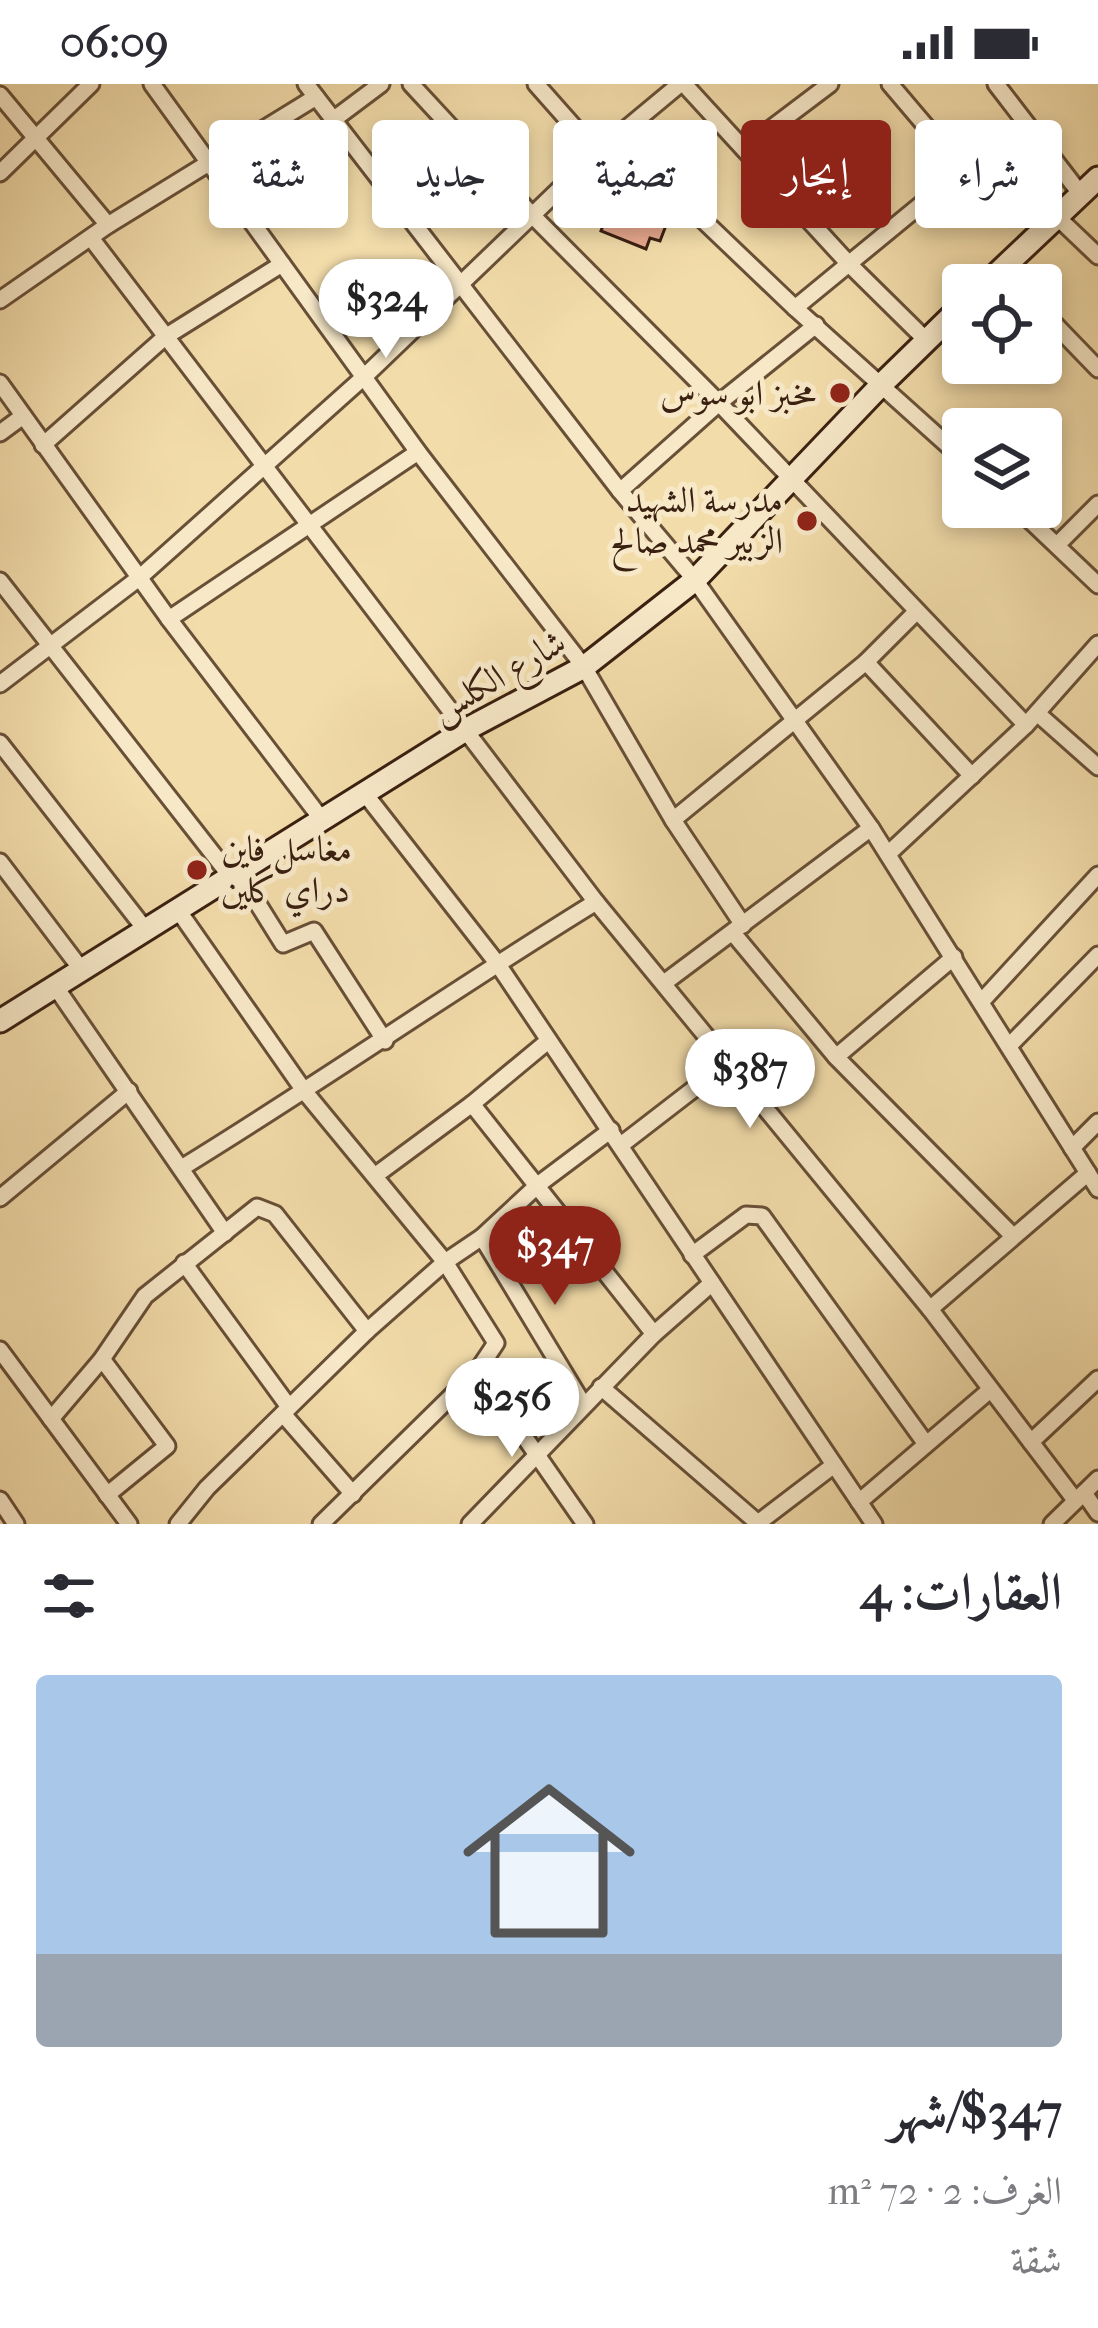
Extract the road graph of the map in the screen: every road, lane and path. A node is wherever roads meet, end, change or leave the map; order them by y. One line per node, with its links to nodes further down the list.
1 (91, 84): 20 (street)
2 (152, 84): 22 (street)
3 (381, 84): 13 (street)
4 (411, 84): 31 (street)
5 (536, 84): 14 (street)
6 (682, 84): 15 (street); 21 (street)
7 (830, 84): 16 (street)
8 (890, 84): 17 (street)
9 (995, 84): 18 (street)
10 (311, 90): 12 (street); 13 (street)
11 (0, 95): 20 (street)
12 (271, 120)
13 (333, 120)
14 (568, 120)
15 (637, 120)
16 (782, 120)
17 (920, 120)
18 (1022, 120)
19 (348, 139): 43 (street)
20 (35, 141): 25 (street); 33 (street)
21 (741, 146)
22 (209, 160)
23 (209, 166): 33 (street)
24 (1062, 171): 27 (street)
25 (0, 173)
26 (1098, 178): 27 (street)
27 (1079, 192): 29 (street)
28 (553, 197): 31 (street)
29 (1062, 208)
30 (915, 209): 41 (street)
31 (533, 216): 43 (street); 55 (street)
32 (1062, 222): 39 (street)
33 (108, 225): 38 (street)
34 (257, 228): 40 (street)
35 (711, 228): 45 (street)
36 (817, 228): 41 (street)
37 (1044, 228): 42 (street)
38 (91, 238): 44 (street); 49 (street)
39 (1098, 256)
40 (282, 264): 49 (street); 52 (street)
41 (850, 264): 45 (street); 50 (street)
42 (1014, 264)
43 (463, 285): 52 (street); 63 (street)
44 (0, 300)
45 (795, 308): 46 (street)
46 (815, 325): 54 (street); 55 (street)
47 (942, 325): 50 (street, شارع الكلس)
48 (1062, 332): 51 (street)
49 (165, 337): 59 (street); 61 (street)
50 (926, 340): 54 (street, شارع الكلس)
51 (1098, 369)
52 (365, 376): 60 (street); 61 (street)
53 (0, 383): 56 (street)
54 (882, 384): 58 (street); 62 (street, شارع الكلس)
55 (719, 403): 62 (street); 63 (street)
56 (23, 416): 57 (street); 59 (street)
57 (0, 434)
58 (942, 440)
59 (43, 445): 68 (street)
60 (418, 452): 65 (street); 77 (street)
61 (264, 465): 65 (street); 68 (street)
62 (791, 482): 70 (street, شارع الكلس); 72 (street)
63 (620, 490): 70 (street)
64 (1098, 504): 67 (street)
65 (308, 526): 73 (street); 81 (street)
66 (1039, 528): 67 (street)
67 (1057, 545): 71 (street)
68 (139, 578): 73 (street); 74 (street)
69 (0, 580): 74 (street)
70 (695, 580): 77 (street, شارع الكلس); 79 (street)
71 (1098, 585)
72 (916, 612): 76 (street); 80 (street)
73 (169, 619): 87 (street)
74 (51, 644): 78 (street); 91 (street)
75 (1098, 644): 80 (street)
76 (866, 662): 79 (street); 84 (street)
77 (584, 667): 81 (street, شارع الكلس); 86 (street)
78 (0, 684)
79 (794, 719): 86 (street); 88 (street)
80 (1031, 719): 83 (street); 84 (street)
81 (467, 730): 85 (street, شارع الكلس); 93 (street)
82 (0, 743): 95 (street)
83 (1098, 767)
84 (972, 776): 89 (street)
85 (367, 795): 87 (street, شارع الكلس); 99 (street)
86 (674, 820): 96 (street)
87 (323, 821): 91 (street, شارع الكلس)
88 (872, 829): 89 (street); 96 (street)
89 (888, 854): 98 (street)
90 (1, 865): 100 (street)
91 (234, 874): 94 (street, شارع الكلس); 105 (street)
92 (1098, 875): 103 (street)
93 (596, 902): 99 (street); 101 (street)
94 (178, 910): 95 (street, شارع الكلس); 111 (street)
95 (145, 929): 100 (street, شارع الكلس)
96 (738, 929): 101 (street); 108 (street)
97 (1098, 955): 107 (street)
98 (953, 957): 103 (street); 108 (street)
99 (496, 963): 105 (street); 106 (street)
100 (81, 969): 102 (street, شارع الكلس)
101 (664, 983): 109 (street)
102 (56, 986): 104 (street, شارع الكلس); 110 (street)
103 (982, 1001): 107 (street)
104 (1, 1018)
105 (385, 1041): 111 (street)
106 (548, 1041): 112 (street); 114 (street)
107 (1010, 1045): 115 (street)
108 (836, 1057): 123 (street)
109 (726, 1064): 114 (street); 129 (street)
110 (129, 1091): 116 (street); 121 (street)
111 (305, 1092): 116 (street); 118 (street)
112 (472, 1104): 118 (street); 119 (street)
113 (1098, 1121): 115 (street)
114 (616, 1138): 119 (street); 125 (street)
115 (1072, 1148): 117 (street)
116 (183, 1167): 122 (street)
117 (1088, 1173): 120 (street); 123 (street)
118 (376, 1175): 126 (street)
119 (539, 1184): 124 (street); 131 (street)
120 (1098, 1189)
121 (0, 1198)
122 (225, 1233): 127 (street); 130 (street)
123 (1013, 1236): 129 (street)
124 (482, 1238): 126 (street); 138 (street)
125 (692, 1256): 128 (street); 142 (street)
126 (446, 1262): 130 (street); 134 (street)
127 (184, 1263): 133 (street); 139 (street)
128 (712, 1283): 131 (street); 144 (street)
129 (931, 1309): 137 (street)
130 (368, 1330): 139 (street)
131 (653, 1334): 136 (street)
132 (0, 1350): 140 (street)
133 (102, 1358): 140 (street); 147 (street)
134 (478, 1370): 143 (street); 146 (street)
135 (1098, 1379): 141 (street)
136 (601, 1387): 138 (street); 152 (street)
137 (990, 1390): 141 (street); 142 (street)
138 (584, 1404): 143 (street)
139 (286, 1410): 146 (street); 155 (street)
140 (51, 1419): 147 (street)
141 (1031, 1442): 148 (street)
142 (926, 1444): 150 (street)
143 (537, 1451): 157 (street); 158 (street)
144 (834, 1465): 150 (street); 152 (street)
145 (1098, 1479): 148 (street)
146 (353, 1494): 156 (street)
147 (107, 1495): 154 (street)
148 (1079, 1497): 151 (street); 160 (street)
149 (0, 1500): 153 (street)
150 (859, 1502): 159 (street)
151 (1098, 1513)
152 (753, 1522)
153 (16, 1524)
154 (129, 1524)
155 (178, 1524)
156 (321, 1524)
157 (470, 1524)
158 (585, 1524)
159 (874, 1524)
160 (1052, 1524)

